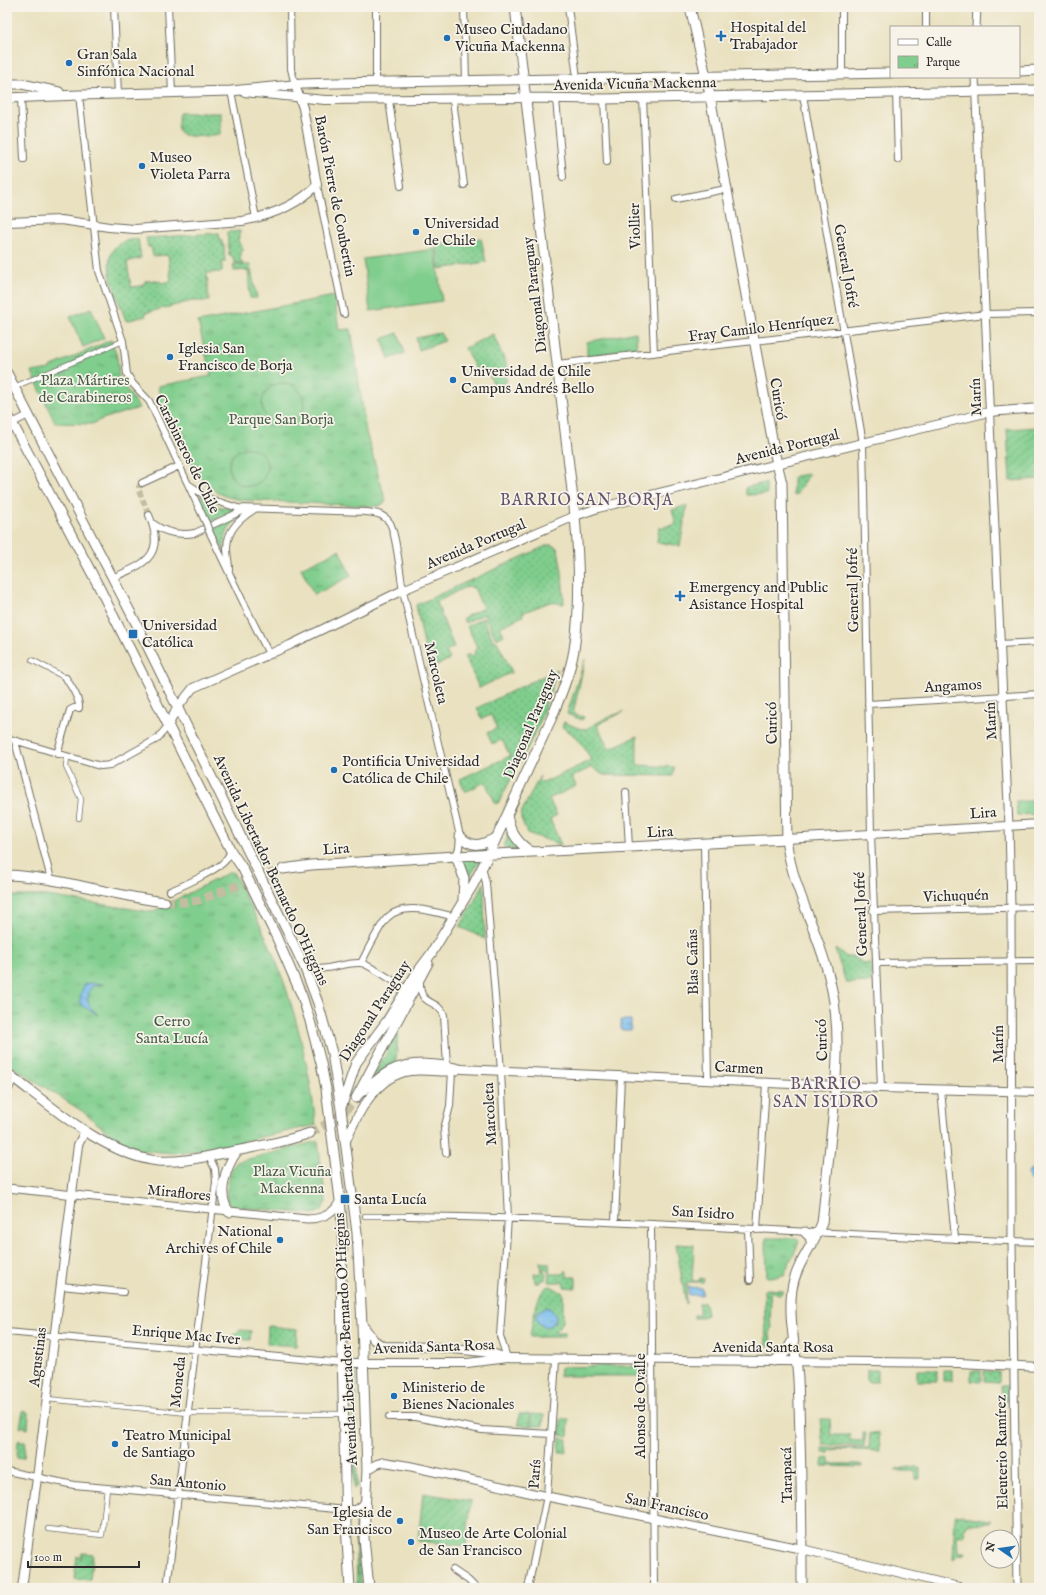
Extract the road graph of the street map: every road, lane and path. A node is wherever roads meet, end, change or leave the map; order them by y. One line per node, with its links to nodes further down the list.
1 (114, 7): 31 (street)
2 (168, 7): 29 (street)
3 (290, 7): 25 (street)
4 (376, 7): 23 (street)
5 (464, 7): 22 (street)
6 (515, 7): 21 (main road, Diagonal Paraguay)
7 (568, 7): 19 (street)
8 (690, 7): 18 (main road, Curicó)
9 (842, 7): 17 (street)
10 (926, 7): 12 (street)
11 (977, 7): 13 (street)
12 (926, 26)
13 (976, 26)
14 (1039, 70): 15 (main road)
15 (1020, 71)
16 (890, 73): 17 (main road, Avenida Vicuña Mackenna)
17 (842, 74): 18 (main road, Avenida Vicuña Mackenna)
18 (706, 76): 19 (main road, Avenida Vicuña Mackenna); 34 (main road, Curicó)
19 (577, 78): 21 (main road, Avenida Vicuña Mackenna)
20 (975, 78): 28 (street, Marín)
21 (524, 79): 22 (main road, Avenida Vicuña Mackenna); 38 (main road, Diagonal Paraguay)
22 (466, 80): 23 (main road, Avenida Vicuña Mackenna)
23 (376, 82): 25 (main road, Avenida Vicuña Mackenna)
24 (7, 84): 32 (main road, Avenida Vicuña Mackenna)
25 (295, 85): 27 (main road, Avenida Vicuña Mackenna); 37 (main road, Barón Pierre de Coubertin)
26 (1039, 90): 28 (main road, Avenida Vicuña Mackenna)
27 (231, 91): 29 (main road, Avenida Vicuña Mackenna); 37 (main road, Avenida Vicuña Mackenna); 53 (street)
28 (976, 91): 30 (main road, Avenida Vicuña Mackenna); 58 (street, Marín)
29 (172, 92): 31 (main road, Avenida Vicuña Mackenna)
30 (896, 92): 33 (main road, Avenida Vicuña Mackenna); 45 (street)
31 (118, 94): 32 (main road, Avenida Vicuña Mackenna)
32 (79, 95): 36 (main road, Avenida Vicuña Mackenna); 55 (street, Carabineros de Chile)
33 (804, 95): 34 (main road, Avenida Vicuña Mackenna); 59 (street, General Jofré)
34 (710, 97): 39 (main road, Avenida Vicuña Mackenna); 51 (main road, Curicó)
35 (7, 98): 36 (main road, Avenida Vicuña Mackenna)
36 (20, 98): 44 (street)
37 (300, 98): 42 (main road, Avenida Vicuña Mackenna); 48 (main road, Barón Pierre de Coubertin)
38 (526, 98): 40 (main road, Avenida Vicuña Mackenna); 43 (main road, Avenida Vicuña Mackenna); 63 (main road, Diagonal Paraguay)
39 (643, 98): 41 (main road, Avenida Vicuña Mackenna); 62 (street, Viollier)
40 (556, 99): 41 (main road, Avenida Vicuña Mackenna); 47 (street)
41 (604, 99): 46 (street)
42 (389, 100): 43 (main road, Avenida Vicuña Mackenna); 50 (street)
43 (453, 100): 49 (street)
44 (24, 159)
45 (898, 160)
46 (606, 162)
47 (563, 177)
48 (317, 185): 53 (main road); 57 (street, Barón Pierre de Coubertin)
49 (464, 185)
50 (401, 186)
51 (726, 189): 52 (street); 61 (main road, Curicó)
52 (676, 198)
53 (256, 218): 55 (main road)
54 (7, 222): 55 (main road)
55 (95, 225): 60 (street, Carabineros de Chile)
56 (1039, 313): 58 (street, Fray Camilo Henríquez)
57 (344, 314)
58 (986, 314): 59 (street, Fray Camilo Henríquez); 67 (street, Marín)
59 (844, 331): 61 (street, Fray Camilo Henríquez); 71 (street, General Jofré)
60 (123, 341): 65 (street); 73 (street, Carabineros de Chile)
61 (754, 341): 62 (street, Fray Camilo Henríquez); 72 (main road, Curicó)
62 (654, 353): 63 (street, Fray Camilo Henríquez)
63 (557, 364): 79 (main road, Diagonal Paraguay)
64 (7, 373): 65 (main road, Avenida Libertador Bernardo O'Higgins)
65 (14, 387): 69 (main road, Avenida Libertador Bernardo O'Higgins)
66 (1039, 408): 67 (main road, Avenida Portugal)
67 (990, 412): 71 (main road, Avenida Portugal); 85 (street, Marín)
68 (7, 413): 70 (main road, Avenida Libertador Bernardo O'Higgins)
69 (28, 415): 70 (street); 82 (main road, Avenida Libertador Bernardo O'Higgins)
70 (10, 424): 93 (main road, Avenida Libertador Bernardo O'Higgins)
71 (863, 442): 72 (main road, Avenida Portugal); 91 (street, General Jofré)
72 (777, 464): 79 (main road, Avenida Portugal); 106 (main road, Curicó)
73 (179, 466): 74 (street); 75 (street, Carabineros de Chile)
74 (142, 483)
75 (188, 484): 76 (street); 81 (street, Carabineros de Chile, bridge)
76 (248, 509): 77 (street, Marcoleta); 80 (street)
77 (255, 509): 81 (street); 83 (street, Marcoleta)
78 (149, 515): 80 (street)
79 (575, 516): 83 (main road, Avenida Portugal); 99 (main road, Diagonal Paraguay)
80 (152, 523): 82 (street)
81 (229, 573): 86 (street, Carabineros de Chile)
82 (112, 578): 92 (main road, Avenida Libertador Bernardo O'Higgins)
83 (403, 590): 86 (main road, Avenida Portugal); 104 (street, Marcoleta)
84 (1039, 642): 85 (street)
85 (1000, 644): 90 (street, Marín)
86 (269, 654): 92 (main road, Avenida Portugal)
87 (32, 660): 88 (street)
88 (66, 678): 96 (street)
89 (1039, 694): 90 (street, Angamos)
90 (1002, 696): 91 (street, Angamos); 102 (street, Marín)
91 (868, 704): 103 (street, General Jofré)
92 (177, 708): 93 (main road, Avenida Portugal); 129 (main road, Avenida Libertador Bernardo O'Higgins)
93 (168, 726): 97 (street); 109 (main road, Avenida Libertador Bernardo O'Higgins)
94 (7, 738): 95 (street)
95 (15, 740): 96 (street); 116 (street)
96 (58, 754): 97 (street)
97 (67, 757): 100 (street)
98 (626, 792): 108 (street)
99 (507, 815): 105 (main road, Diagonal Paraguay); 110 (main road)
100 (79, 818)
101 (1039, 824): 102 (main road, Lira)
102 (1009, 826): 103 (main road, Lira); 120 (street, Marín)
103 (871, 834): 106 (main road, Lira); 122 (street, General Jofré)
104 (460, 836): 105 (main road); 112 (street, Marcoleta)
105 (497, 837): 111 (main road, Diagonal Paraguay)
106 (786, 839): 107 (main road, Lira); 138 (main road, Curicó)
107 (704, 844): 108 (main road, Lira); 136 (street, Blas Cañas)
108 (629, 848): 110 (main road, Lira)
109 (231, 851): 117 (street); 154 (main road, Avenida Libertador Bernardo O'Higgins)
110 (532, 852): 111 (main road, Lira)
111 (489, 854): 112 (main road, Lira); 113 (main road, Diagonal Paraguay)
112 (456, 856): 114 (main road, Lira); 119 (main road)
113 (482, 867): 119 (main road, Diagonal Paraguay); 133 (street, Marcoleta)
114 (283, 869)
115 (7, 875): 116 (main road)
116 (51, 879): 118 (main road)
117 (170, 891)
118 (165, 902)
119 (463, 902): 123 (main road, Diagonal Paraguay)
120 (1011, 907): 121 (street, Vichuquén); 122 (street, Vichuquén); 126 (street, Marín)
121 (1039, 907)
122 (873, 911): 128 (street, General Jofré)
123 (454, 917): 124 (main road, Diagonal Paraguay); 127 (street)
124 (431, 954): 130 (main road, Diagonal Paraguay); 131 (main road, Diagonal Paraguay)
125 (1039, 961): 126 (street)
126 (1011, 962): 128 (street); 141 (street, Marín)
127 (361, 963): 129 (street); 131 (street)
128 (876, 963): 139 (street, General Jofré)
129 (304, 966): 145 (main road, Avenida Libertador Bernardo O'Higgins)
130 (420, 980): 132 (street); 144 (main road, Diagonal Paraguay)
131 (406, 989): 145 (main road, Diagonal Paraguay)
132 (449, 1068): 133 (main road, Carmen); 144 (main road, Carmen); 148 (main road, Carmen); 150 (street)
133 (500, 1071): 135 (main road, Carmen); 159 (street, Marcoleta)
134 (10, 1075): 143 (street); 146 (main road)
135 (621, 1076): 136 (main road, Carmen); 160 (street)
136 (708, 1080): 137 (main road, Carmen)
137 (766, 1083): 138 (main road, Carmen); 163 (street)
138 (836, 1086): 139 (main road, Carmen); 165 (main road, Curicó)
139 (881, 1088): 140 (main road, Carmen)
140 (941, 1090): 141 (main road, Carmen); 166 (street)
141 (1011, 1092): 142 (main road, Carmen); 167 (street, Marín)
142 (1039, 1092)
143 (7, 1094)
144 (356, 1097)
145 (340, 1109): 148 (main road, Avenida Libertador Bernardo O'Higgins)
146 (85, 1131): 151 (main road); 153 (main road, Agustinas)
147 (310, 1133): 149 (main road)
148 (345, 1143): 173 (main road, Avenida Libertador Bernardo O'Higgins)
149 (237, 1151): 151 (main road); 156 (main road)
150 (446, 1153)
151 (209, 1156): 155 (street, Moneda)
152 (7, 1188): 153 (street, Miraflores)
153 (72, 1195): 155 (street, Miraflores); 171 (main road, Agustinas)
154 (340, 1200): 156 (street, Miraflores); 183 (main road, Avenida Libertador Bernardo O'Higgins)
155 (212, 1210): 156 (street, Miraflores); 177 (street, Moneda)
156 (229, 1212)
157 (365, 1216): 158 (street, San Isidro)
158 (408, 1216): 159 (street, San Isidro)
159 (508, 1218): 160 (street, San Isidro); 178 (street, Marcoleta)
160 (615, 1222): 161 (street, San Isidro)
161 (651, 1224): 162 (street, San Isidro); 180 (street, Alonso de Ovalle)
162 (748, 1229): 163 (street, San Isidro); 170 (street)
163 (757, 1230): 164 (street, San Isidro)
164 (805, 1232): 165 (street, San Isidro); 169 (main road)
165 (818, 1233): 166 (street, San Isidro); 169 (main road, Curicó)
166 (955, 1239): 167 (street, San Isidro)
167 (1012, 1241): 168 (street, San Isidro); 185 (street, Marín)
168 (1039, 1242)
169 (812, 1245): 176 (main road, Curicó)
170 (750, 1280)
171 (61, 1286): 172 (street); 175 (main road, Agustinas)
172 (123, 1292)
173 (362, 1324): 178 (main road, Avenida Santa Rosa); 184 (main road, Avenida Libertador Bernardo O'Higgins)
174 (7, 1332): 175 (street, Enrique Mac Iver)
175 (54, 1336): 177 (street, Enrique Mac Iver); 187 (main road, Agustinas)
176 (793, 1340): 181 (main road); 182 (main road, Curicó)
177 (195, 1351): 183 (street, Enrique Mac Iver); 188 (street, Moneda)
178 (507, 1358): 179 (main road, Avenida Santa Rosa); 184 (main road, Avenida Santa Rosa)
179 (556, 1360): 180 (main road, Avenida Santa Rosa); 191 (street, París)
180 (653, 1361): 181 (main road, Avenida Santa Rosa); 200 (street, Alonso de Ovalle)
181 (774, 1361): 182 (main road, Avenida Santa Rosa)
182 (797, 1362): 185 (main road, Avenida Santa Rosa); 202 (main road, Tarapacá)
183 (343, 1363): 184 (main road, Enrique Mac Iver); 189 (main road, Avenida Libertador Bernardo O'Higgins)
184 (363, 1363): 192 (main road, Avenida Libertador Bernardo O'Higgins)
185 (1014, 1364): 186 (main road, Avenida Santa Rosa); 213 (street, Eleuterio Ramírez)
186 (1039, 1367)
187 (47, 1399): 188 (street); 194 (main road, Agustinas)
188 (188, 1412): 189 (street); 196 (street, Moneda)
189 (344, 1414): 199 (main road, Avenida Libertador Bernardo O'Higgins)
190 (389, 1417): 191 (street)
191 (551, 1434): 197 (street, París)
192 (367, 1470): 197 (main road, San Francisco); 198 (main road, Avenida Libertador Bernardo O'Higgins)
193 (7, 1471): 194 (street, San Antonio)
194 (37, 1478): 195 (street, San Antonio); 204 (main road, Agustinas)
195 (107, 1488): 196 (street, San Antonio); 201 (street)
196 (178, 1495): 199 (street, San Antonio); 205 (street, Moneda)
197 (547, 1496): 200 (main road, San Francisco); 209 (street, París)
198 (366, 1501): 199 (street, San Antonio); 207 (main road, Avenida Libertador Bernardo O'Higgins)
199 (346, 1510): 206 (main road, Avenida Libertador Bernardo O'Higgins)
200 (654, 1519): 202 (main road, San Francisco); 210 (street, Alonso de Ovalle)
201 (48, 1529)
202 (802, 1549): 211 (main road, Tarapacá); 212 (main road, San Francisco)
203 (454, 1570): 208 (street)
204 (22, 1588)
205 (167, 1588)
206 (350, 1588)
207 (369, 1588)
208 (476, 1588)
209 (528, 1588)
210 (654, 1588)
211 (802, 1588)
212 (963, 1588)
213 (1017, 1588)

